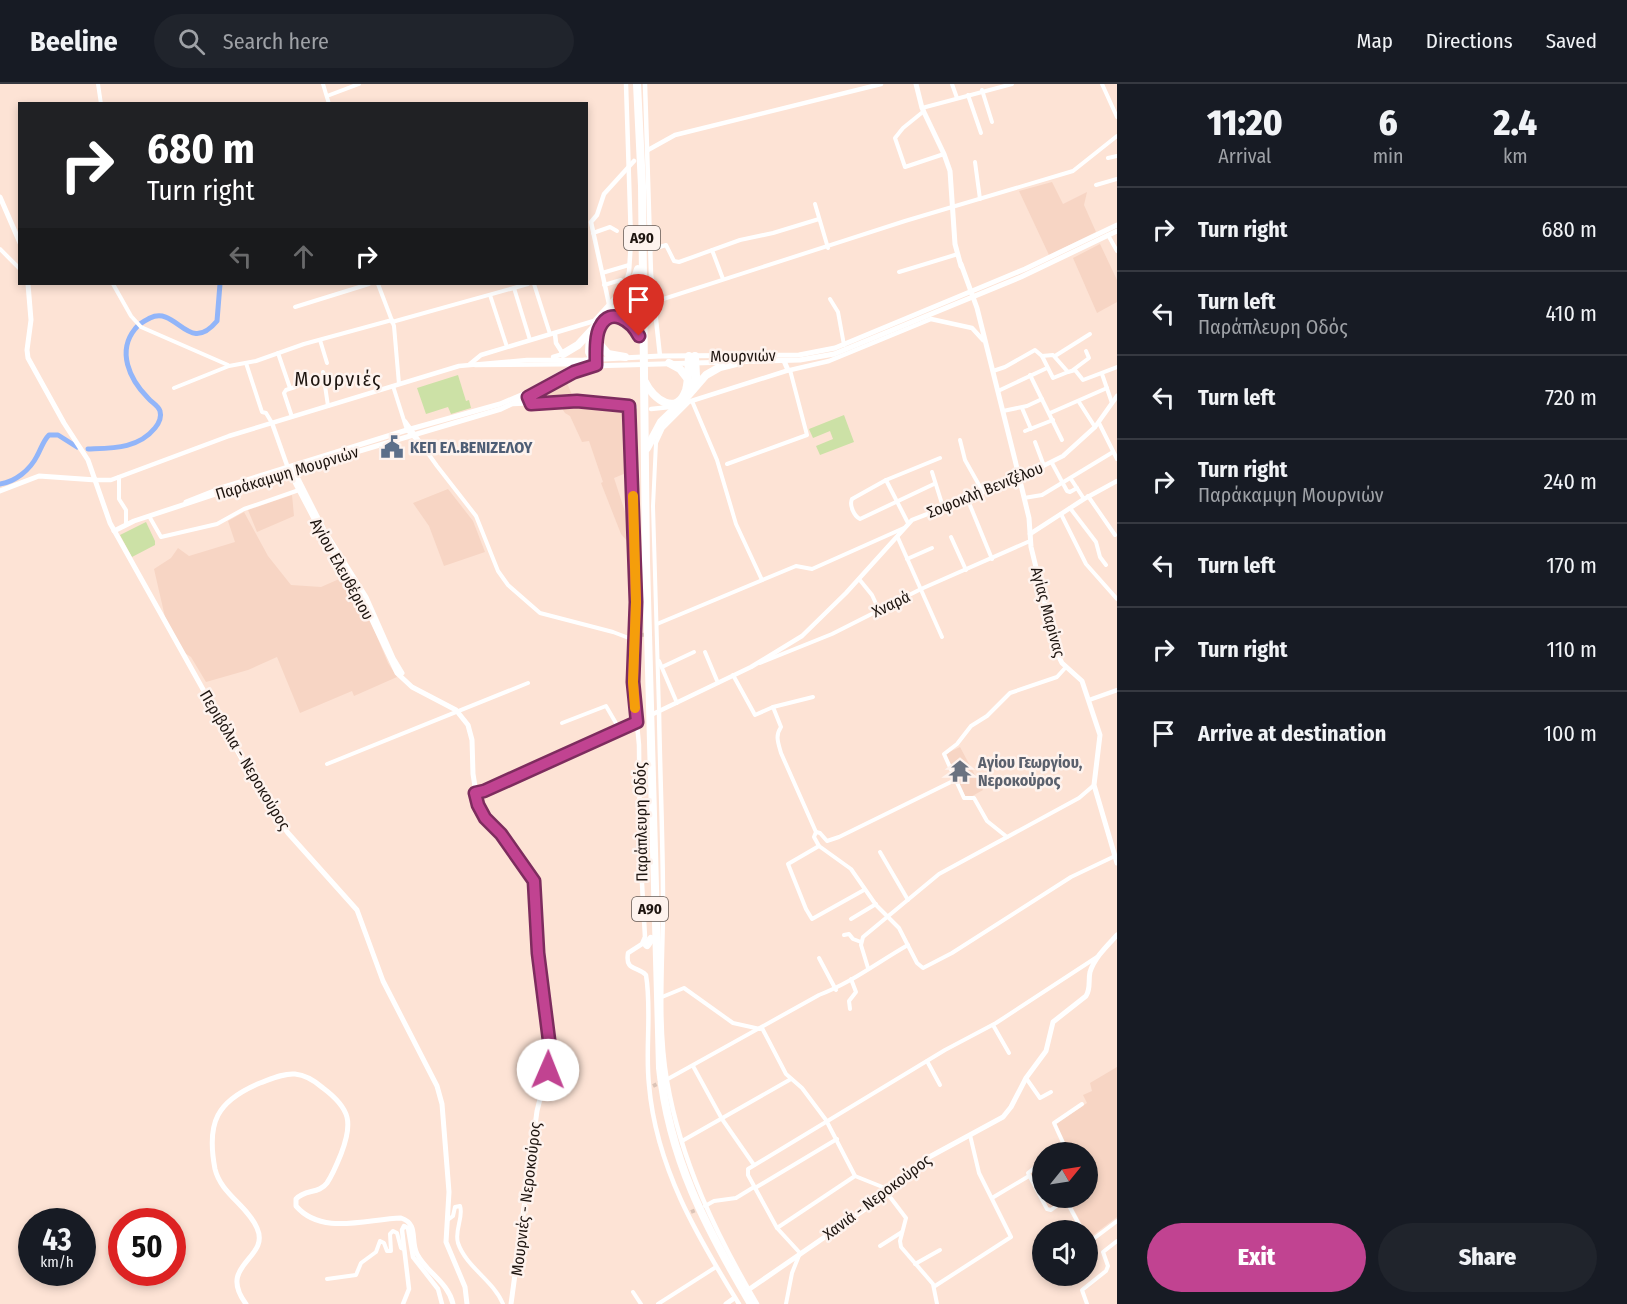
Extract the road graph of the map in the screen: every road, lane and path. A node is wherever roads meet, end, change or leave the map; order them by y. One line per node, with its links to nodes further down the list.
1 (98, 84): 16 (street)
2 (323, 84): 14 (street)
3 (357, 84): 14 (street)
4 (626, 84): 29 (street)
5 (635, 84): 51 (highway, Α90); 85 (highway, Α90)
6 (645, 84): 24 (street)
7 (881, 84): 24 (street)
8 (916, 84): 19 (main road, Αγίας Μαρίνας)
9 (952, 84): 15 (street)
10 (1012, 84): 12 (street)
11 (1102, 84): 18 (street)
12 (982, 90): 13 (street); 21 (street)
13 (968, 95): 15 (street); 22 (street)
14 (327, 96): 17 (street)
15 (957, 98): 19 (street)
16 (100, 102)
17 (328, 102)
18 (1114, 106): 20 (street)
19 (923, 110): 25 (main road, Αγίας Μαρίνας); 25 (street)
20 (1117, 117)
21 (992, 122)
22 (981, 133)
23 (1117, 136): 33 (street)
24 (646, 152): 45 (street)
25 (944, 154): 35 (main road, Αγίας Μαρίνας)
26 (1117, 156): 27 (street)
27 (1107, 158)
28 (975, 162): 33 (street)
29 (631, 163): 40 (street); 49 (street)
30 (1117, 179): 31 (street)
31 (1096, 185)
32 (0, 197): 42 (main road)
33 (980, 199): 35 (street)
34 (815, 204): 36 (street)
35 (954, 208): 43 (street); 48 (main road, Αγίας Μαρίνας)
36 (819, 219): 43 (street); 46 (street)
37 (1117, 225): 65 (main road)
38 (617, 231): 40 (street)
39 (1117, 231): 41 (main road)
40 (592, 233): 52 (street)
41 (1108, 235): 47 (street); 65 (main road)
42 (18, 238)
43 (828, 248): 54 (street)
44 (0, 249): 50 (street)
45 (650, 250): 46 (street); 70 (street)
46 (712, 250): 54 (street)
47 (1117, 250)
48 (958, 255): 53 (street); 56 (main road, Αγίας Μαρίνας)
49 (630, 264): 52 (street); 71 (street)
50 (18, 267)
51 (638, 269): 75 (highway); 78 (highway, Α90)
52 (601, 273): 63 (street)
53 (899, 273)
54 (723, 279): 70 (street)
55 (621, 280): 63 (street)
56 (968, 284): 65 (main road); 67 (main road, Αγίας Μαρίνας); 69 (main road)
57 (28, 285): 155 (main road, Περιβόλια - Νεροκούρος)
58 (114, 285): 103 (street)
59 (366, 285): 73 (street)
60 (378, 285): 74 (street)
61 (524, 285): 64 (street)
62 (534, 285): 77 (street)
63 (604, 285): 71 (street)
64 (514, 288): 66 (street); 80 (street)
65 (981, 291): 67 (main road); 72 (main road)
66 (490, 295): 74 (street); 84 (street)
67 (971, 295): 69 (main road); 72 (main road, Αγίας Μαρίνας)
68 (830, 299): 83 (street)
69 (962, 299): 72 (main road); 83 (main road, Μουρνιών); 97 (main road)
70 (653, 302): 90 (street)
71 (609, 304): 77 (street)
72 (975, 305): 81 (main road, Αγίας Μαρίνας); 86 (main road, Αγίας Μαρίνας)
73 (296, 307)
74 (392, 321): 79 (street); 114 (street)
75 (591, 331): 89 (highway); 96 (highway)
76 (1090, 334): 92 (street)
77 (552, 335): 80 (street); 89 (street)
78 (639, 336): 82 (highway); 85 (highway, Α90)
79 (320, 340): 88 (street); 100 (street)
80 (530, 340): 84 (street)
81 (983, 340): 86 (main road, Αγίας Μαρίνας); 106 (street)
82 (598, 342): 93 (highway); 96 (highway)
83 (844, 345): 95 (main road, Μουρνιών)
84 (507, 347): 102 (street)
85 (641, 347): 112 (highway, Α90)
86 (987, 350): 107 (main road, Αγίας Μαρίνας)
87 (1086, 351): 108 (street)
88 (278, 353): 99 (street); 133 (street)
89 (563, 354): 94 (street)
90 (660, 356): 93 (main road, Μουρνιών); 95 (main road, Μουρνιών)
91 (1042, 356): 92 (street); 105 (street); 107 (street)
92 (1055, 356): 108 (street)
93 (625, 357): 96 (main road, Μουρνιών)
94 (546, 359): 96 (street, Μουρνιών); 102 (street, Μουρνιών)
95 (692, 359): 98 (main road); 101 (main road); 113 (highway); 122 (highway)
96 (590, 360): 101 (main road); 102 (street, Μουρνιών); 119 (main road, Παράκαμψη Μουρνιών); 119 (main road, Παράκαμψη Μουρνιών)
97 (784, 361): 98 (main road); 106 (main road)
98 (740, 362): 122 (highway)
99 (246, 363): 103 (street); 135 (street)
100 (327, 363)
101 (669, 363): 113 (highway)
102 (470, 364): 114 (street)
103 (229, 366): 116 (street)
104 (1117, 367): 110 (street)
105 (1047, 368): 108 (street); 111 (street)
106 (789, 370): 122 (street); 148 (street)
107 (993, 371): 118 (main road, Αγίας Μαρίνας)
108 (1071, 371): 110 (street)
109 (323, 372): 127 (street)
110 (1102, 374): 117 (street)
111 (1030, 375): 118 (street); 121 (street)
112 (643, 376): 113 (highway); 143 (highway, Α90); 294 (highway, Α90)
113 (687, 380)
114 (399, 384): 115 (street)
115 (393, 386): 127 (street); 138 (street)
116 (174, 388)
117 (1107, 388): 123 (street); 124 (street)
118 (998, 392): 131 (main road, Αγίας Μαρίνας)
119 (527, 395): 125 (main road, Παράκαμψη Μουρνιών); 126 (street); 138 (main road, Παράκαμψη Μουρνιών)
120 (1117, 396): 124 (street, Σοφοκλή Βενιζέλου)
121 (1042, 399): 129 (street); 132 (street)
122 (689, 400): 143 (highway); 186 (street); 190 (street)
123 (1079, 402): 132 (street); 136 (street)
124 (1112, 403): 136 (street, Σοφοκλή Βενιζέλου)
125 (513, 404): 126 (street); 138 (main road, Παράκαμψη Μουρνιών)
126 (531, 404): 191 (street, Παράπλευρη Οδός)
127 (328, 406): 133 (street)
128 (670, 407): 130 (street)
129 (1022, 408): 131 (street); 137 (street)
130 (651, 410)
131 (1003, 411): 153 (main road, Αγίας Μαρίνας)
132 (1050, 413): 134 (street)
133 (292, 417): 135 (street)
134 (1053, 420): 137 (street); 141 (street)
135 (272, 423): 149 (street); 152 (street)
136 (1097, 425): 144 (street); 147 (street, Σοφοκλή Βενιζέλου)
137 (1031, 429): 139 (street)
138 (411, 431): 149 (main road, Παράκαμψη Μουρνιών); 191 (street)
139 (1025, 431)
140 (960, 440): 163 (street)
141 (1062, 440)
142 (1035, 442): 150 (street)
143 (645, 452): 295 (highway, Α90)
144 (1113, 452): 146 (street); 154 (street)
145 (940, 458): 156 (street)
146 (1117, 458)
147 (1052, 463): 150 (street, Σοφοκλή Βενιζέλου); 158 (street)
148 (727, 464)
149 (292, 466): 161 (main road, Αγίου Ελευθέριου); 171 (main road, Παράκαμψη Μουρνιών); 203 (main road, Αγίου Ελευθέριου)
150 (1044, 466): 153 (street, Σοφοκλή Βενιζέλου)
151 (932, 472): 159 (street)
152 (119, 477): 155 (street); 172 (street)
153 (1019, 477): 163 (street, Σοφοκλή Βενιζέλου); 166 (main road, Αγίας Μαρίνας)
154 (1071, 479): 158 (street); 160 (street)
155 (96, 480): 162 (main road); 174 (main road, Περιβόλια - Νεροκούρος)
156 (886, 480): 167 (street); 167 (street)
157 (1117, 481): 164 (street)
158 (1062, 482): 160 (street); 166 (street)
159 (934, 484): 167 (street); 168 (street)
160 (1077, 488): 164 (street)
161 (299, 490): 171 (street); 203 (main road, Αγίου Ελευθέριου)
162 (0, 491)
163 (983, 492): 165 (street, Σοφοκλή Βενιζέλου)
164 (1086, 497): 169 (street); 176 (street)
165 (967, 498): 168 (street, Σοφοκλή Βενιζέλου); 182 (street)
166 (1024, 498): 175 (main road, Αγίας Μαρίνας)
167 (897, 501): 173 (street)
168 (943, 507): 173 (street, Σοφοκλή Βενιζέλου)
169 (1070, 508): 170 (street); 183 (street)
170 (1061, 514): 175 (street); 188 (street)
171 (148, 516): 172 (main road, Παράκαμψη Μουρνιών)
172 (126, 524): 174 (main road, Παράκαμψη Μουρνιών)
173 (906, 526): 178 (street); 186 (street)
174 (114, 531): 265 (main road, Περιβόλια - Νεροκούρος)
175 (1030, 534): 179 (main road, Αγίας Μαρίνας)
176 (1115, 535)
177 (951, 537): 184 (street)
178 (897, 538): 181 (street); 185 (street)
179 (1030, 541): 182 (street, Χναρά); 198 (main road, Αγίας Μαρίνας)
180 (932, 548): 181 (street)
181 (907, 559): 187 (street)
182 (992, 559): 184 (street, Χναρά)
183 (1106, 565)
184 (966, 570): 187 (street, Χναρά)
185 (859, 579): 189 (street); 197 (street, Χναρά)
186 (762, 580): 190 (street)
187 (921, 589): 189 (street, Χναρά); 192 (street)
188 (1117, 599)
189 (879, 610): 197 (street, Χναρά)
190 (657, 624): 195 (street)
191 (636, 636): 211 (street, Παράπλευρη Οδός)
192 (942, 637)
193 (694, 652): 196 (street)
194 (705, 652): 201 (street)
195 (657, 657): 196 (street); 209 (street)
196 (662, 667): 206 (street)
197 (751, 667): 199 (street, Χναρά)
198 (1066, 667): 205 (main road, Αγίας Μαρίνας); 215 (street)
199 (733, 675): 201 (street, Χναρά); 207 (street)
200 (528, 683): 208 (street)
201 (718, 683): 206 (street, Χναρά)
202 (1117, 690): 205 (street)
203 (423, 693): 208 (main road, Αγίου Ελευθέριου)
204 (813, 697): 207 (street)
205 (1089, 700): 216 (main road, Αγίας Μαρίνας)
206 (677, 703): 209 (street, Χναρά)
207 (773, 707): 218 (street)
208 (456, 710): 214 (street); 217 (main road)
209 (659, 711): 210 (street, Χναρά); 238 (street, Παράπλευρη Οδός)
210 (653, 714)
211 (639, 721): 213 (street); 277 (street, Παράπλευρη Οδός)
212 (562, 723): 213 (street)
213 (620, 730): 217 (street)
214 (327, 764)
215 (955, 780): 218 (street); 219 (street)
216 (1094, 785): 219 (street); 222 (main road, Αγίας Μαρίνας)
217 (475, 793): 289 (main road, Μουρνιές - Νεροκούρος)
218 (816, 832): 220 (street)
219 (1007, 837): 225 (street)
220 (819, 846): 224 (street); 224 (street)
221 (880, 852): 225 (street)
222 (1115, 856): 223 (main road, Αγίας Μαρίνας); 232 (street)
223 (1117, 863)
224 (865, 890): 226 (street)
225 (908, 900): 227 (street)
226 (876, 904): 227 (street); 228 (street)
227 (889, 917): 231 (street); 232 (street)
228 (851, 919)
229 (1117, 935): 233 (main road, Χανιά - Νεροκούρος)
230 (844, 936): 231 (street)
231 (861, 942): 235 (street)
232 (908, 945): 235 (street)
233 (1098, 957): 240 (street); 246 (main road, Χανιά - Νεροκούρος)
234 (819, 958): 237 (street)
235 (868, 968): 236 (street)
236 (851, 980): 237 (street); 239 (street)
237 (836, 990): 241 (street)
238 (662, 997): 241 (street); 247 (street, Παράπλευρη Οδός)
239 (850, 1009)
240 (993, 1026): 242 (street); 243 (street)
241 (761, 1028): 244 (street); 245 (street)
242 (1009, 1053)
243 (927, 1060): 248 (street); 252 (street)
244 (693, 1066): 247 (street); 251 (street)
245 (791, 1078): 251 (street); 252 (street)
246 (1026, 1078): 249 (street); 253 (main road, Χανιά - Νεροκούρος)
247 (666, 1080): 255 (street, Παράπλευρη Οδός)
248 (940, 1085)
249 (1052, 1092)
250 (1082, 1104): 256 (street)
251 (722, 1119): 255 (street); 257 (street)
252 (826, 1120): 254 (street); 257 (street)
253 (970, 1135): 262 (main road, Χανιά - Νεροκούρος); 263 (street)
254 (837, 1139): 259 (street); 261 (street)
255 (682, 1141): 264 (street, Παράπλευρη Οδός)
256 (1063, 1142)
257 (754, 1165): 261 (street)
258 (1032, 1168): 260 (street)
259 (855, 1176): 262 (street); 268 (street)
260 (1029, 1176): 263 (street); 266 (street)
261 (755, 1187): 264 (street); 268 (street)
262 (889, 1192): 269 (street); 275 (main road, Χανιά - Νεροκούρος)
263 (992, 1198): 279 (street)
264 (703, 1206): 296 (street, Παράπλευρη Οδός)
265 (448, 1219): 287 (main road, Περιβόλια - Νεροκούρος); 288 (street)
266 (1077, 1220)
267 (1117, 1221): 270 (street)
268 (777, 1228): 275 (street)
269 (903, 1232): 272 (street); 276 (street)
270 (1098, 1235)
271 (1117, 1241): 299 (street)
272 (880, 1246)
273 (404, 1249): 278 (street); 284 (street); 285 (street)
274 (939, 1250): 276 (street)
275 (800, 1253): 280 (main road, Χανιά - Νεροκούρος); 297 (street)
276 (915, 1264): 279 (street)
277 (716, 1267): 291 (street); 293 (street, Παράπλευρη Οδός)
278 (327, 1279)
279 (935, 1286): 298 (street)
280 (751, 1288)
281 (633, 1292): 290 (street)
282 (733, 1299): 292 (main road)
283 (246, 1304): 286 (main road)
284 (402, 1304)
285 (442, 1304)
286 (453, 1304)
287 (467, 1304)
288 (503, 1304)
289 (511, 1304)
290 (641, 1304)
291 (658, 1304)
292 (726, 1304)
293 (739, 1304)
294 (746, 1304)
295 (751, 1304)
296 (757, 1304)
297 (786, 1304)
298 (938, 1304)
299 (1087, 1304)

